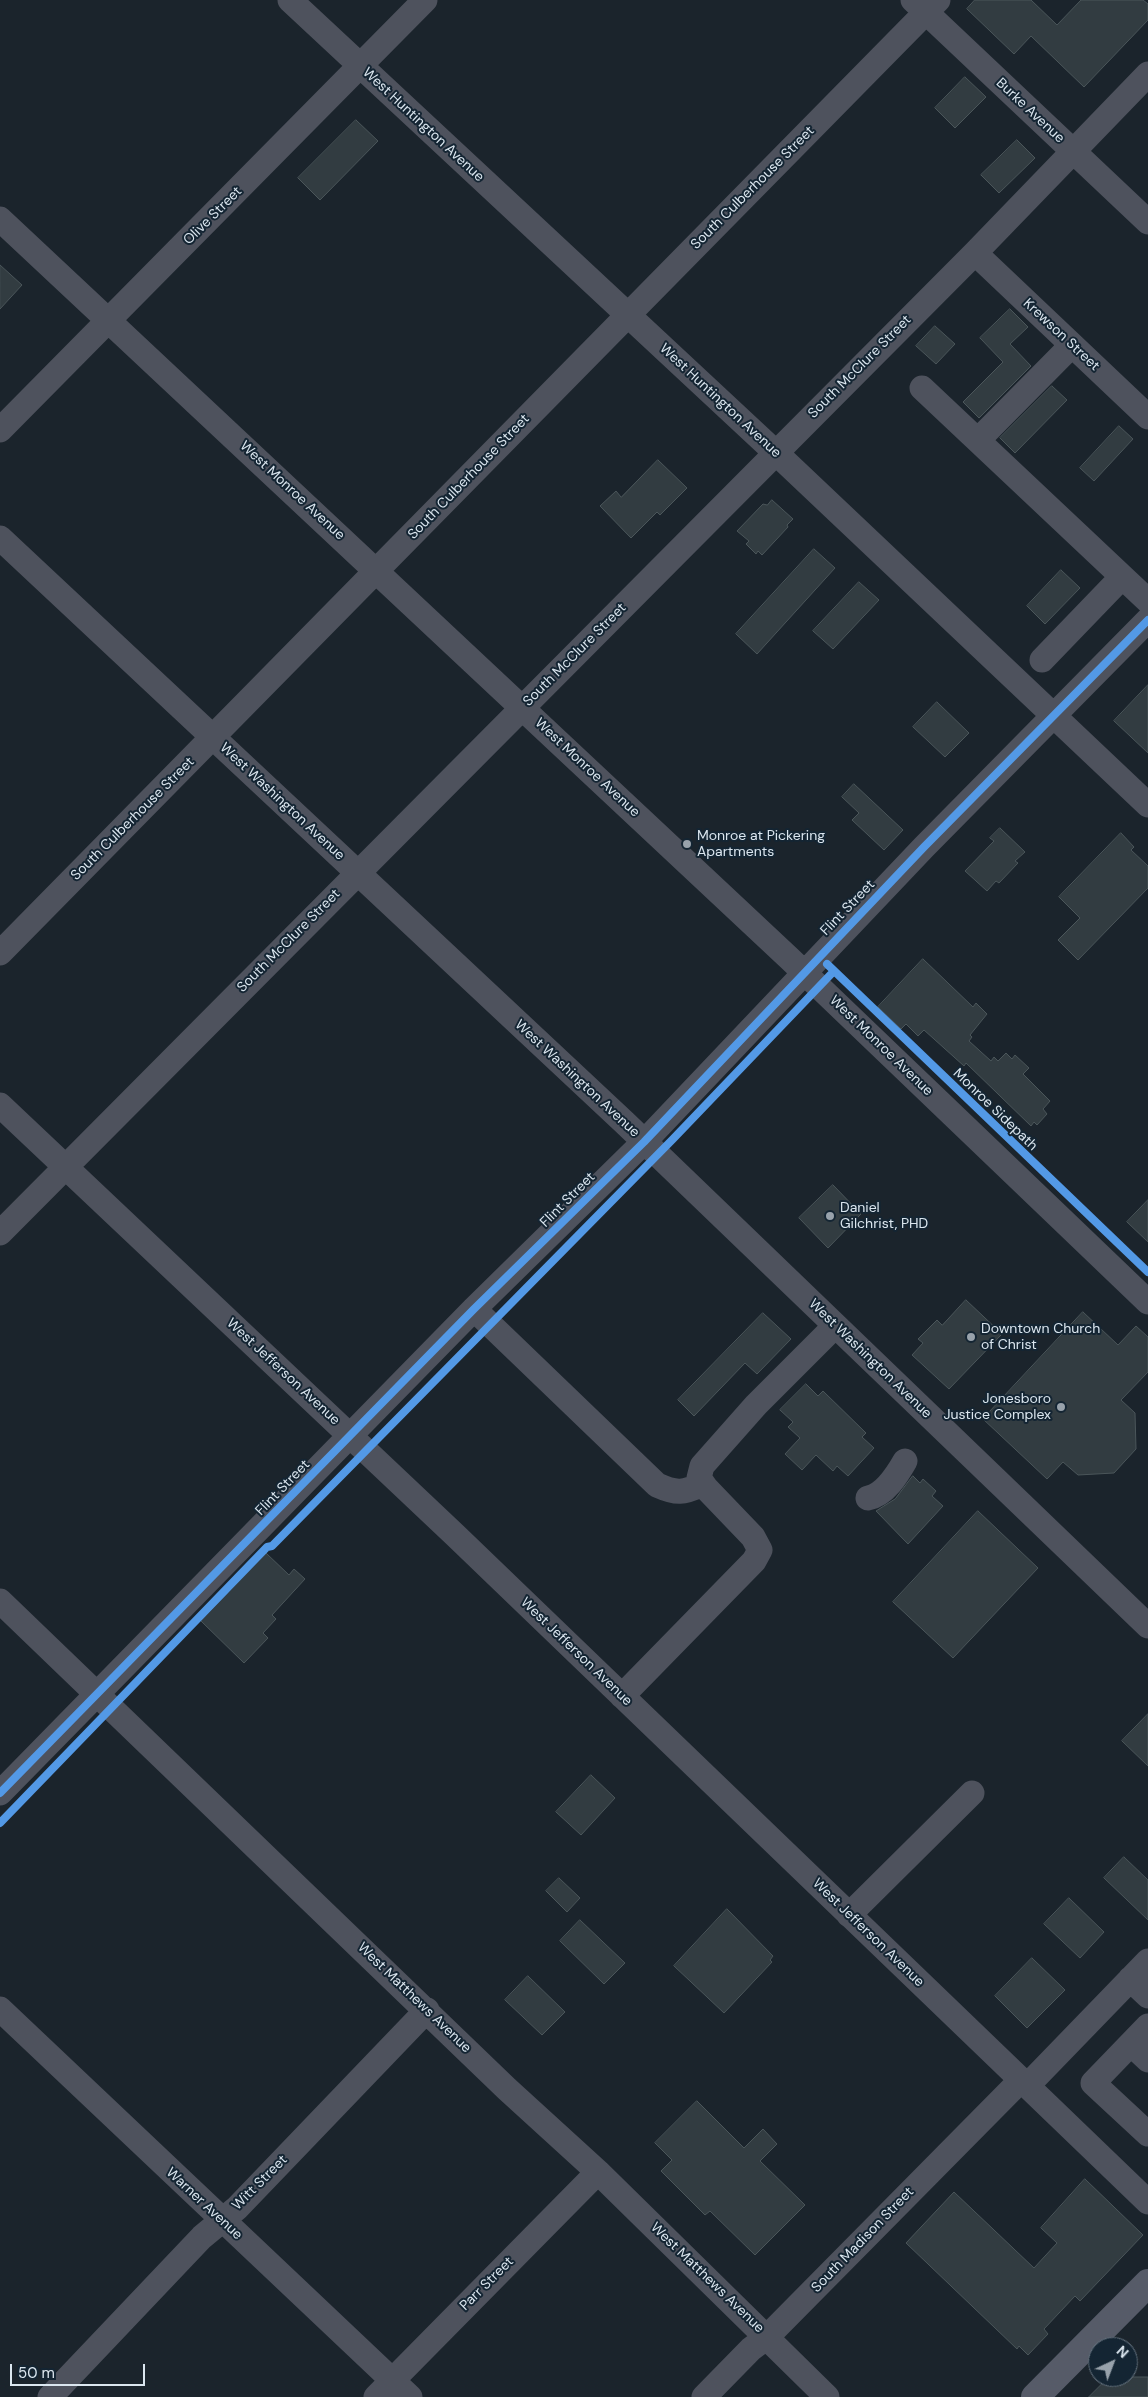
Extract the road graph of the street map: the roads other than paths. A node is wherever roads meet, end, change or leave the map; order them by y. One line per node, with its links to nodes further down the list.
1 (290, 0): 4 (street, West Huntington Avenue)
2 (425, 0): 4 (street, Olive Street)
3 (926, 4): 6 (street, Burke Avenue); 10 (street, South Culberhouse Street)
4 (361, 67): 10 (street, West Huntington Avenue); 11 (street, Olive Street)
5 (1148, 74): 6 (street, South McClure Street)
6 (1073, 151): 8 (street, Burke Avenue); 9 (street, South McClure Street)
7 (0, 219): 11 (street, West Monroe Avenue)
8 (1148, 222)
9 (975, 253): 12 (street, Krewson Street); 17 (street, South McClure Street)
10 (628, 316): 17 (street, West Huntington Avenue); 19 (street, South Culberhouse Street)
11 (110, 321): 15 (street, Olive Street); 19 (street, West Monroe Avenue)
12 (1072, 345): 14 (street, Krewson Street); 16 (street)
13 (922, 388): 20 (street)
14 (1148, 417)
15 (0, 430)
16 (986, 432)
17 (775, 452): 24 (street, South McClure Street); 25 (street, West Huntington Avenue)
18 (0, 538): 26 (street, West Washington Avenue)
19 (377, 571): 24 (street, West Monroe Avenue); 26 (street, South Culberhouse Street)
20 (1122, 576): 21 (street); 23 (street)
21 (1148, 601)
22 (1148, 620): 25 (street, Flint Street)
23 (1042, 660)
24 (523, 708): 28 (street, South McClure Street); 30 (street, West Monroe Avenue)
25 (1054, 715): 27 (street, West Huntington Avenue); 30 (street, Flint Street)
26 (213, 738): 28 (street, West Washington Avenue); 29 (street, South Culberhouse Street)
27 (1148, 805)
28 (357, 872): 32 (street, West Washington Avenue); 33 (street, South McClure Street)
29 (0, 953)
30 (804, 972): 32 (street, Flint Street); 35 (street, West Monroe Avenue)
31 (0, 1105): 33 (street, West Jefferson Avenue)
32 (644, 1142): 36 (street, Flint Street); 37 (street, West Washington Avenue)
33 (66, 1167): 34 (street, South McClure Street); 38 (street, West Jefferson Avenue)
34 (0, 1234)
35 (1148, 1302)
36 (474, 1309): 38 (street, Flint Street); 40 (street)
37 (835, 1326): 40 (street); 43 (street, West Washington Avenue)
38 (350, 1436): 44 (street, Flint Street); 45 (street, West Jefferson Avenue)
39 (905, 1461): 41 (street)
40 (703, 1484): 45 (street)
41 (868, 1498)
42 (0, 1601): 44 (street, West Matthews Avenue)
43 (1148, 1626)
44 (98, 1694): 46 (street, Flint Street); 53 (street, West Matthews Avenue)
45 (622, 1696): 48 (street, West Jefferson Avenue)
46 (0, 1793)
47 (972, 1793): 48 (street)
48 (849, 1915): 56 (street, West Jefferson Avenue)
49 (1148, 1961): 50 (street, South Madison Street)
50 (1130, 1979): 51 (street); 56 (street, South Madison Street)
51 (1148, 1996)
52 (0, 2009): 60 (street, Warner Avenue)
53 (427, 2010): 58 (street, West Matthews Avenue); 60 (street, Witt Street)
54 (1148, 2026): 55 (street)
55 (1139, 2052): 57 (street)
56 (1024, 2083): 59 (street, West Jefferson Avenue); 62 (street, South Madison Street)
57 (1148, 2134)
58 (598, 2172): 62 (street, West Matthews Avenue); 63 (street, Parr Street)
59 (1148, 2202)
60 (222, 2220): 63 (street, Warner Avenue); 64 (street, Witt Street)
61 (1148, 2283): 67 (main road)
62 (767, 2337): 65 (street, South Madison Street); 66 (street, West Matthews Avenue)
63 (393, 2391)
64 (50, 2397)
65 (704, 2397)
66 (827, 2397)
67 (1035, 2397)

